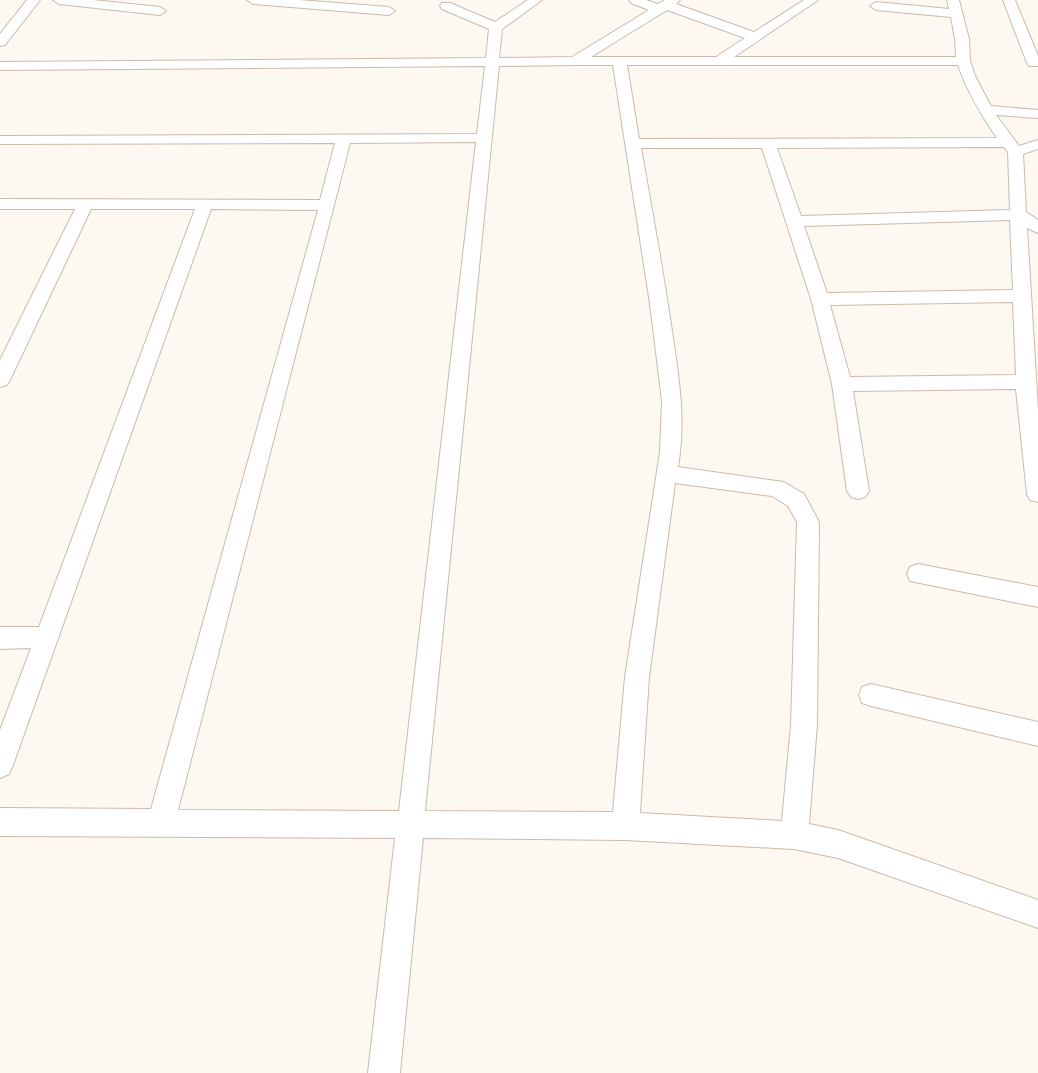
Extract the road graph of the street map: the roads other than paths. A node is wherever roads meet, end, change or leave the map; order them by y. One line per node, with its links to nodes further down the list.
1 (34, 0): 18 (street)
2 (59, 0): 13 (street)
3 (253, 0): 9 (street)
4 (635, 0): 10 (street)
5 (812, 0): 17 (street)
6 (953, 0): 15 (street)
7 (1009, 0): 24 (street)
8 (525, 3): 16 (street)
9 (352, 4): 14 (street)
10 (666, 5): 17 (street); 22 (street)
11 (446, 6): 16 (street)
12 (876, 6): 15 (street)
13 (160, 11)
14 (389, 11)
15 (957, 14): 23 (street)
16 (496, 27): 21 (street)
17 (756, 37): 20 (street)
18 (0, 42)
19 (619, 60): 20 (street); 22 (street); 32 (street)
20 (720, 60): 23 (street)
21 (492, 61): 22 (street); 25 (street); 29 (street)
22 (575, 61)
23 (963, 61): 26 (street)
24 (1034, 64)
25 (0, 66)
26 (986, 110): 27 (street); 34 (street)
27 (1038, 114)
28 (344, 138): 29 (street); 30 (street); 38 (street)
29 (484, 138): 61 (street)
30 (0, 140)
31 (768, 142): 32 (street); 34 (street); 40 (street)
32 (633, 144): 49 (street)
33 (1038, 144): 34 (street)
34 (1012, 147): 39 (street)
35 (0, 204): 36 (street)
36 (85, 204): 37 (street); 45 (street)
37 (205, 204): 38 (street); 54 (street)
38 (327, 205): 60 (street)
39 (1019, 215): 40 (street); 41 (street); 42 (street)
40 (793, 221): 43 (street)
41 (1038, 228)
42 (1022, 296): 43 (street); 44 (street)
43 (820, 299): 47 (street)
44 (1031, 328): 46 (street)
45 (0, 380)
46 (1026, 382): 47 (street); 48 (street)
47 (842, 384): 50 (street)
48 (1034, 419): 51 (street)
49 (667, 474): 62 (street); 63 (street)
50 (858, 491)
51 (1038, 494)
52 (918, 574): 53 (street)
53 (1038, 597)
54 (47, 637): 55 (street); 58 (street)
55 (0, 638)
56 (871, 695): 57 (street)
57 (1038, 734)
58 (0, 765)
59 (0, 822): 60 (street)
60 (162, 822): 61 (street)
61 (411, 824): 62 (street); 65 (street)
62 (625, 826): 63 (street)
63 (794, 835): 64 (street)
64 (1038, 914)
65 (384, 1073)

